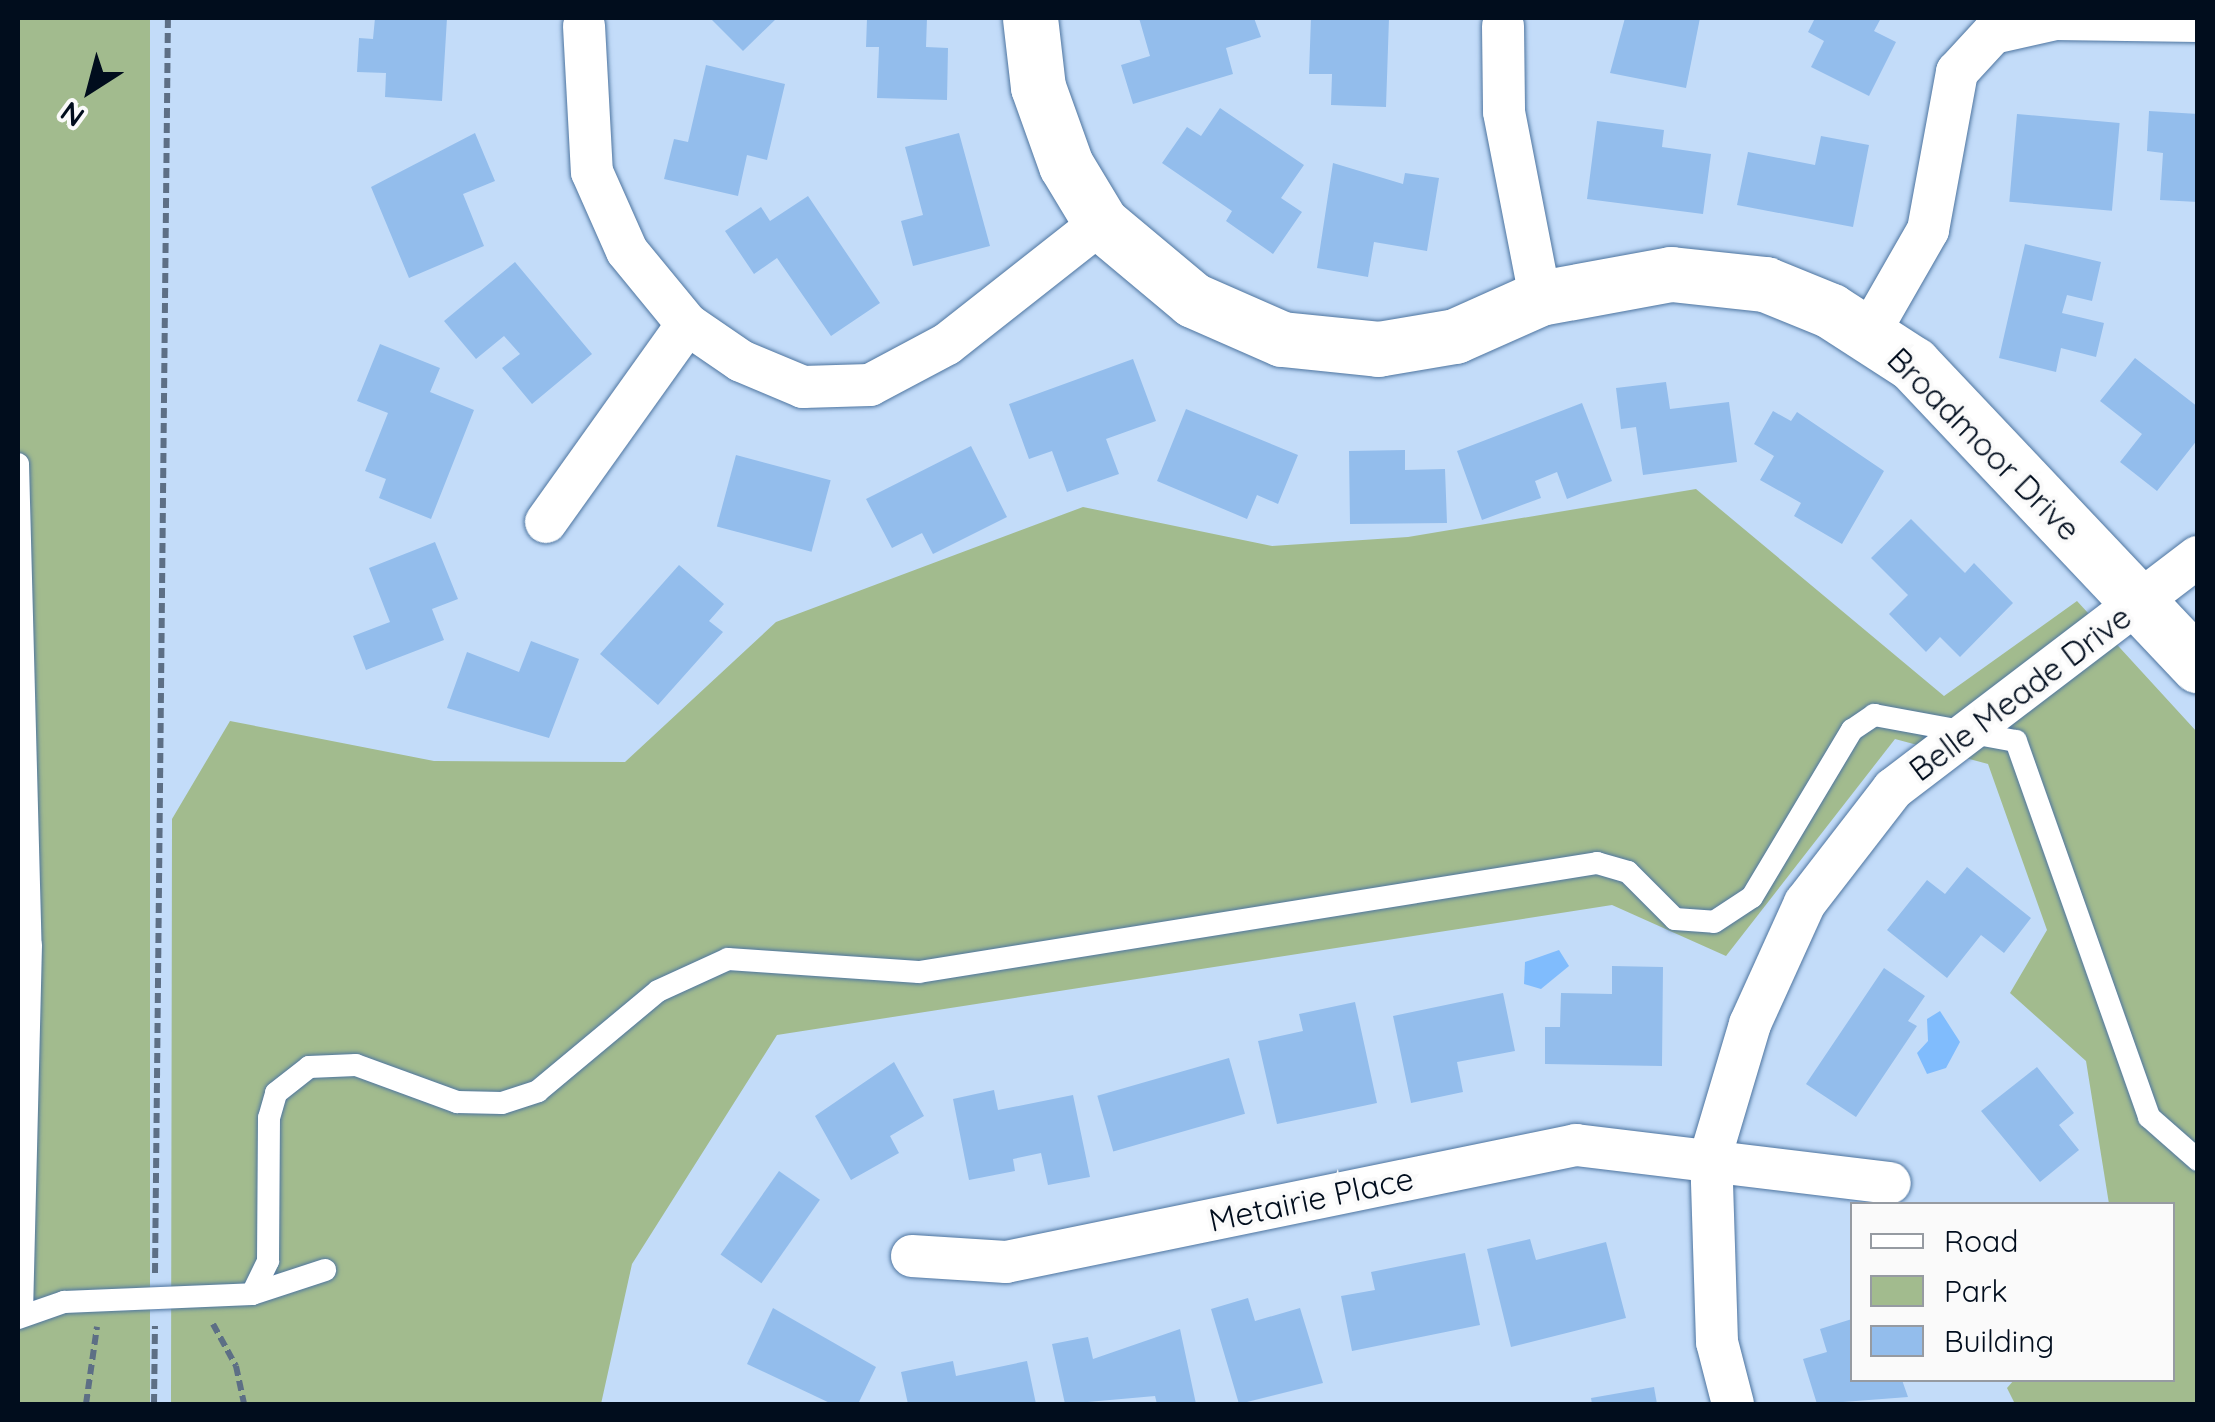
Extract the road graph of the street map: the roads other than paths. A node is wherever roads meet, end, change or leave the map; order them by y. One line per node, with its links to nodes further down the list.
1 (1030, 18): 5 (street, Broadmoor Drive)
2 (2198, 21): 8 (street)
3 (584, 26): 7 (street)
4 (1503, 26): 6 (street)
5 (1102, 223): 6 (street, Broadmoor Drive); 7 (street)
6 (1540, 298): 8 (street, Broadmoor Drive)
7 (688, 324): 10 (street)
8 (1869, 333): 12 (street, Broadmoor Drive)
9 (18, 464): 21 (lane)
10 (546, 522)
11 (2198, 557): 12 (street, Belle Meade Drive)
12 (2140, 603): 13 (street, Broadmoor Drive); 14 (street, Belle Meade Drive)
13 (2198, 665)
14 (1960, 733): 15 (street, Belle Meade Drive); 16 (lane); 20 (lane)
15 (1711, 1155): 17 (street, Metairie Place); 18 (street, Metairie Place); 22 (street, Belle Meade Drive)
16 (2198, 1160)
17 (1890, 1183)
18 (912, 1256)
19 (326, 1270): 20 (lane)
20 (252, 1294): 21 (lane)
21 (20, 1316)
22 (1732, 1404)

